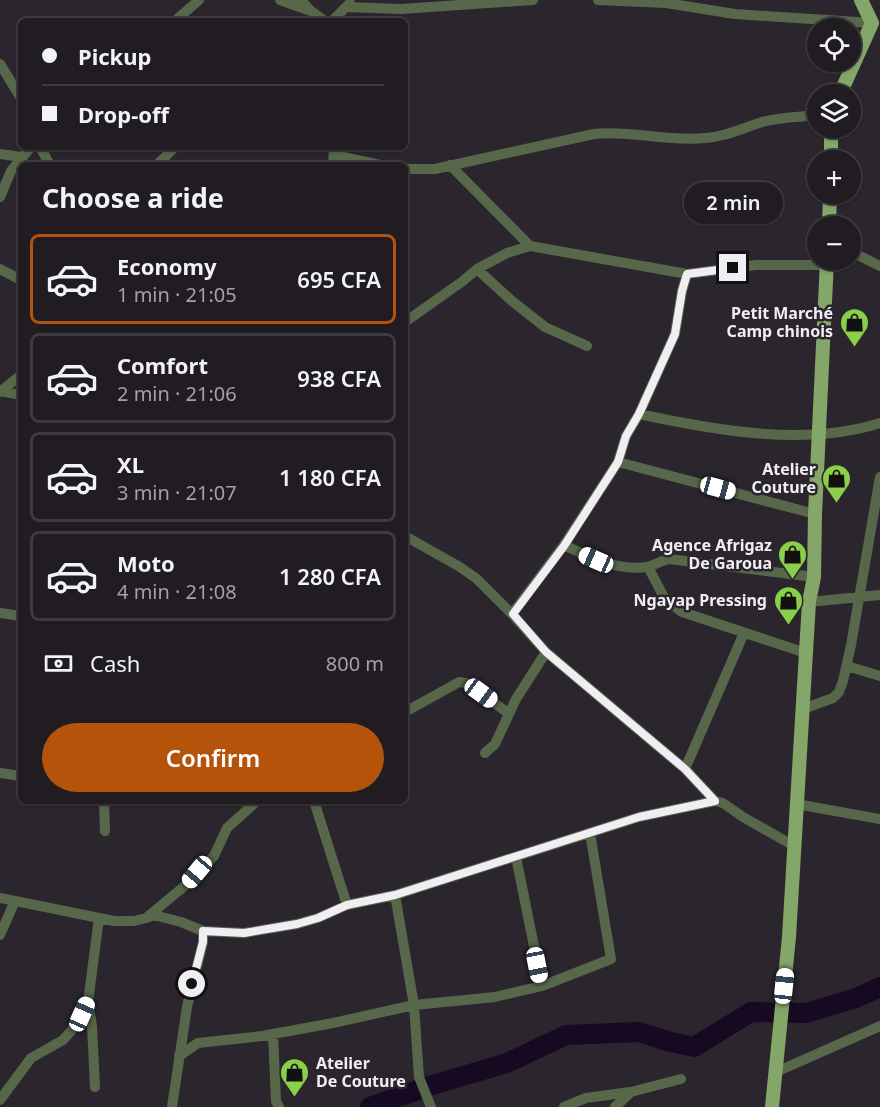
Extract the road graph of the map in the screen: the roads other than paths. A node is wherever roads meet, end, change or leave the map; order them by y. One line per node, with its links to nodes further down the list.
1 (199, 0): 9 (street)
2 (280, 0): 8 (street)
3 (301, 0): 8 (street)
4 (533, 0): 7 (street)
5 (598, 0): 12 (street)
6 (861, 0): 12 (main road)
7 (349, 3): 11 (street)
8 (311, 11): 10 (street)
9 (178, 18)
10 (321, 18)
11 (335, 18)
12 (872, 23): 14 (main road)
13 (0, 64): 15 (street)
14 (845, 84)
15 (18, 93)
16 (807, 116): 24 (street)
17 (28, 150): 21 (street)
18 (173, 150): 22 (street)
19 (0, 154): 21 (street)
20 (333, 156): 23 (street)
21 (21, 157): 26 (street)
22 (160, 162)
23 (365, 162)
24 (450, 165): 25 (street); 27 (street)
25 (408, 169)
26 (0, 197)
27 (530, 246): 32 (street); 34 (street)
28 (861, 256): 30 (street)
29 (807, 263): 34 (street)
30 (880, 266)
31 (0, 269): 35 (street)
32 (477, 269): 36 (street); 37 (street)
33 (827, 270): 43 (main road)
34 (687, 274): 41 (street)
35 (18, 278)
36 (408, 320)
37 (587, 346)
38 (18, 377): 39 (street)
39 (1, 391): 40 (street)
40 (18, 395)
41 (639, 414): 43 (street); 44 (street)
42 (880, 423): 43 (street)
43 (818, 434): 46 (main road)
44 (618, 462): 46 (street); 48 (street)
45 (880, 477): 52 (street)
46 (814, 514): 50 (main road)
47 (408, 538): 55 (street)
48 (564, 546): 49 (street); 55 (street)
49 (648, 567): 50 (street); 57 (street)
50 (814, 577): 53 (main road)
51 (880, 595): 52 (street)
52 (858, 599): 53 (street); 60 (street)
53 (809, 602): 59 (main road)
54 (0, 613): 56 (street)
55 (513, 614): 58 (street)
56 (18, 616)
57 (744, 633): 59 (street); 66 (street)
58 (546, 652): 64 (street); 66 (street)
59 (806, 653): 62 (main road)
60 (847, 666): 61 (street); 62 (street)
61 (880, 676)
62 (803, 709): 73 (main road)
63 (408, 710): 64 (street)
64 (508, 713): 65 (street)
65 (485, 753)
66 (685, 769): 69 (street)
67 (0, 773): 68 (street)
68 (18, 776)
69 (715, 801): 76 (street); 77 (street)
70 (104, 804): 75 (street)
71 (254, 804): 84 (street)
72 (315, 804): 82 (street)
73 (796, 804): 74 (street); 77 (main road)
74 (880, 819)
75 (105, 831)
76 (590, 833): 78 (street); 87 (street)
77 (794, 846): 93 (main road)
78 (516, 857): 79 (street); 87 (street)
79 (395, 895): 82 (street); 89 (street)
80 (0, 898): 81 (street)
81 (15, 901): 83 (street); 86 (street)
82 (347, 905): 85 (street)
83 (99, 918): 84 (street); 88 (street)
84 (146, 918): 85 (street)
85 (203, 931): 92 (street)
86 (0, 935)
87 (542, 986): 89 (street)
88 (88, 1002): 95 (street); 97 (street)
89 (414, 1005): 91 (street); 98 (street)
90 (880, 1026): 93 (street)
91 (273, 1034): 92 (street); 100 (street)
92 (179, 1056): 99 (street)
93 (776, 1072): 103 (main road)
94 (681, 1079): 96 (street)
95 (95, 1088)
96 (631, 1092): 101 (street); 102 (street)
97 (0, 1100)
98 (430, 1105)
99 (172, 1107)
100 (279, 1107)
101 (564, 1107)
102 (615, 1107)
103 (772, 1107)

